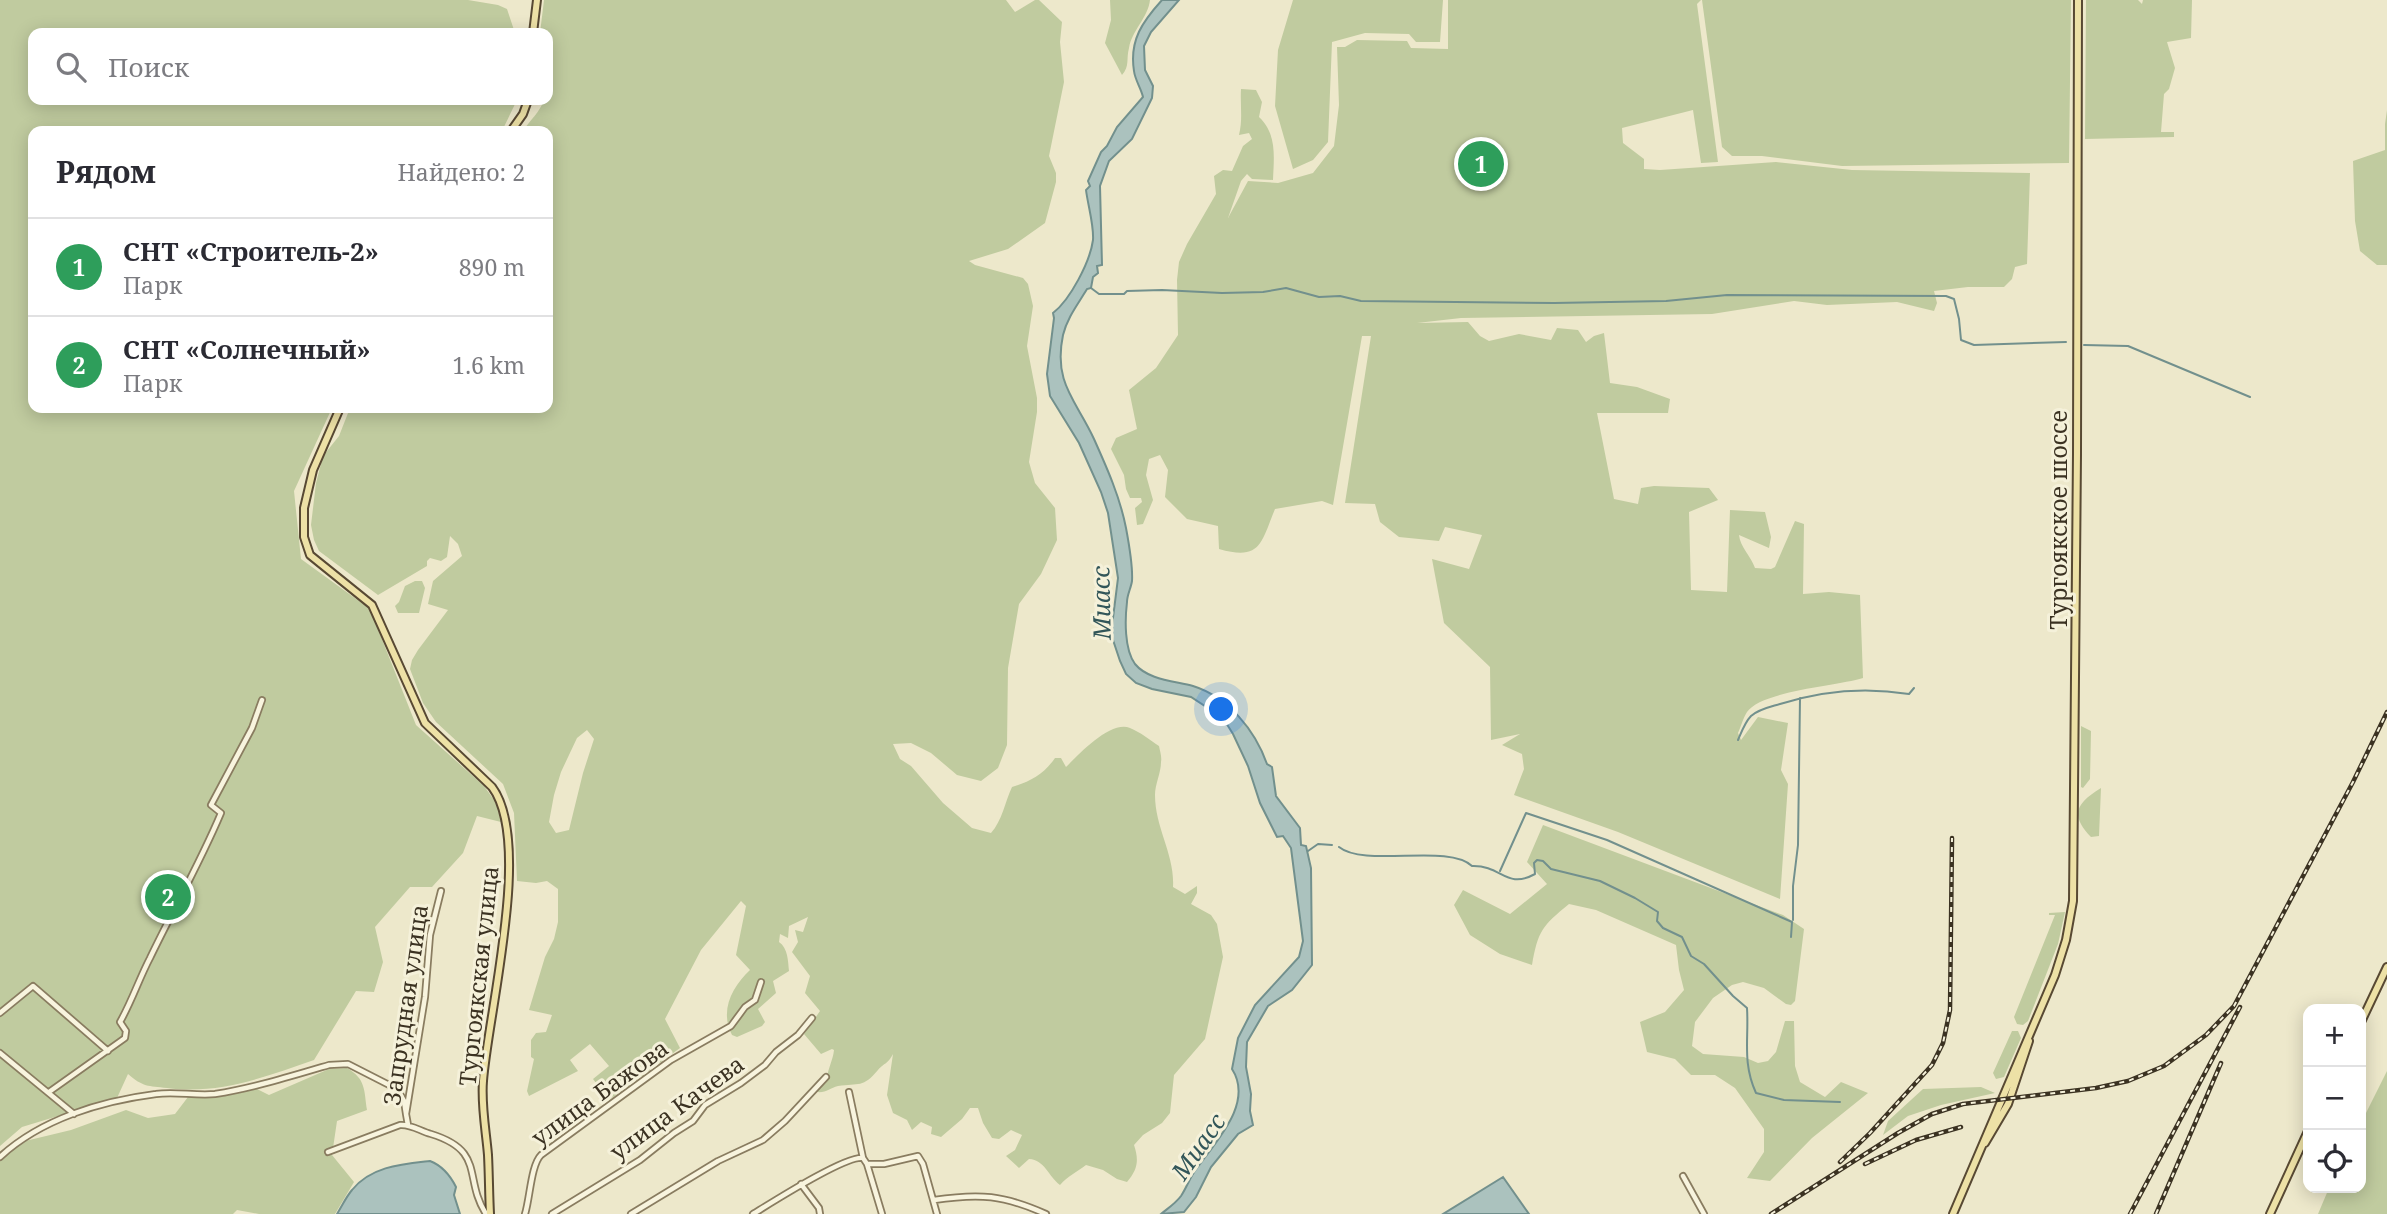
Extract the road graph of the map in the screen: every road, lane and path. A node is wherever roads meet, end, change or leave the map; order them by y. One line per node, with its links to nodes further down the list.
1 (537, 0): 3 (main road)
2 (2078, 0): 40 (main road, Тургоякское шоссе)
3 (534, 28)
4 (526, 105): 5 (main road)
5 (515, 126)
6 (338, 413): 30 (main road, Тургоякская улица)
7 (262, 700): 14 (street)
8 (441, 891): 20 (street, Запрудная улица)
9 (2387, 967): 11 (main road)
10 (761, 982): 31 (street, улица Бажова)
11 (2366, 1011)
12 (0, 1013): 14 (street)
13 (812, 1018): 32 (street, улица Качева)
14 (108, 1051): 17 (street)
15 (0, 1052): 17 (street)
16 (825, 1077): 33 (street)
17 (49, 1092): 19 (street)
18 (849, 1092): 25 (street)
19 (74, 1114): 20 (street); 24 (street)
20 (406, 1114): 21 (street, Запрудная улица)
21 (408, 1125): 23 (street, Запрудная улица); 30 (street, Запрудная улица)
22 (2303, 1142): 41 (main road)
23 (328, 1152)
24 (0, 1157)
25 (863, 1158): 26 (street); 28 (street)
26 (867, 1164): 29 (street); 36 (street)
27 (1683, 1175): 39 (street)
28 (802, 1184): 34 (street); 35 (street)
29 (934, 1200): 37 (street); 38 (street)
30 (488, 1214)
31 (525, 1214)
32 (552, 1214)
33 (631, 1214)
34 (753, 1214)
35 (820, 1214)
36 (882, 1214)
37 (937, 1214)
38 (1046, 1214)
39 (1704, 1214)
40 (1953, 1214)
41 (2270, 1214)

